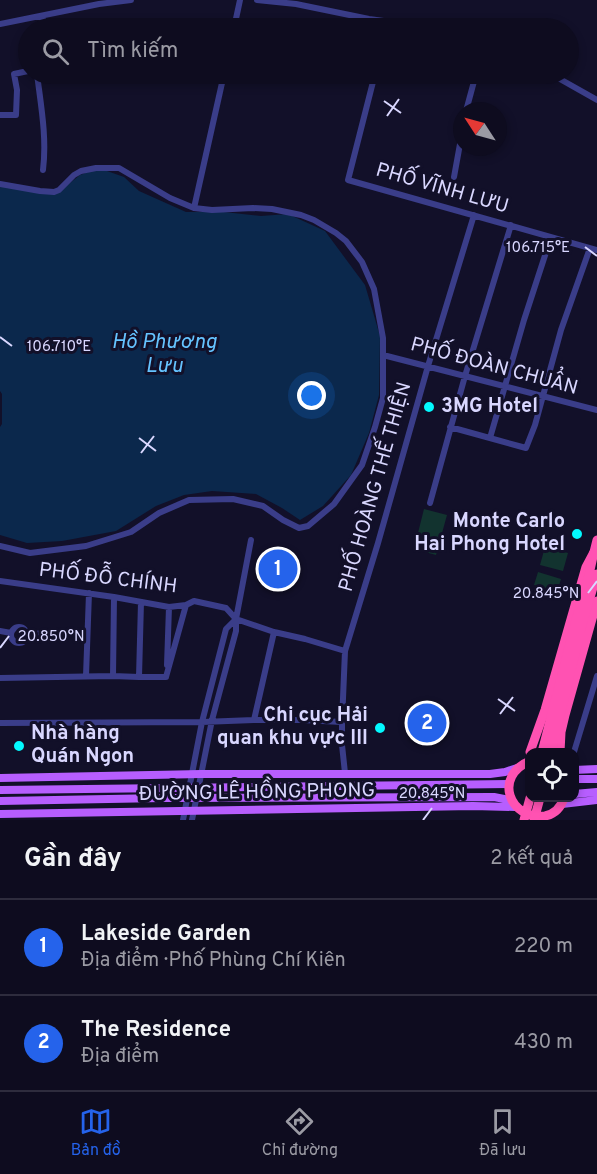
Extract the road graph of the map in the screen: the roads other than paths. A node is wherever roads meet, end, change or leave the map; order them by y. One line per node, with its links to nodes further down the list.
1 (131, 0): 5 (street)
2 (240, 0): 7 (street)
3 (257, 0): 4 (street)
4 (297, 2): 8 (street)
5 (43, 16): 6 (street)
6 (32, 18)
7 (236, 18)
8 (365, 18)
9 (18, 21): 10 (street)
10 (0, 24)
11 (18, 73): 19 (street)
12 (39, 84): 21 (street)
13 (222, 84): 24 (street)
14 (372, 84): 25 (street, PHỐ VĨNH LƯU)
15 (473, 84): 18 (street)
16 (568, 84): 17 (street)
17 (597, 100)
18 (468, 102)
19 (0, 115)
20 (458, 156): 22 (street)
21 (43, 170)
22 (454, 177)
23 (0, 184): 24 (street)
24 (194, 208): 29 (street)
25 (474, 215): 26 (street, PHỐ VĨNH LƯU); 30 (street, PHỐ HOÀNG THẾ THIỆN)
26 (510, 225): 27 (street, PHỐ VĨNH LƯU); 31 (street)
27 (551, 237): 28 (street, PHỐ VĨNH LƯU); 32 (street)
28 (594, 249): 33 (street)
29 (383, 355): 30 (street, PHỐ ĐOÀN CHUẨN); 40 (street)
30 (428, 366): 31 (street, PHỐ ĐOÀN CHUẨN); 56 (street, PHỐ HOÀNG THẾ THIỆN)
31 (465, 376): 32 (street, PHỐ ĐOÀN CHUẨN); 35 (street)
32 (506, 387): 33 (street, PHỐ ĐOÀN CHUẨN); 36 (street)
33 (543, 396): 34 (street, PHỐ ĐOÀN CHUẨN); 36 (street)
34 (597, 411)
35 (450, 427): 36 (street); 37 (street)
36 (490, 438)
37 (430, 503)
38 (251, 540): 50 (street)
39 (597, 540): 41 (highway)
40 (0, 546)
41 (594, 552): 63 (highway); 71 (highway, bridge)
42 (597, 574): 72 (highway, bridge)
43 (0, 581): 44 (street, PHỐ ĐỖ CHÍNH)
44 (89, 593): 45 (street, PHỐ ĐỖ CHÍNH); 57 (street)
45 (114, 597): 47 (street, PHỐ ĐỖ CHÍNH); 58 (street)
46 (597, 601): 64 (highway)
47 (141, 602): 49 (street, PHỐ ĐỖ CHÍNH); 60 (street)
48 (186, 605): 49 (street, PHỐ ĐỖ CHÍNH); 50 (street, PHỐ ĐỖ CHÍNH); 61 (street)
49 (169, 607): 61 (street)
50 (236, 619): 52 (street, PHỐ ĐỖ CHÍNH); 65 (street); 67 (street)
51 (0, 632): 53 (street)
52 (274, 632): 56 (street, PHỐ ĐỖ CHÍNH); 66 (street)
53 (12, 633): 55 (street); 55 (street)
54 (64, 633): 55 (street)
55 (26, 634)
56 (345, 651): 68 (street, PHỐ HOÀNG THẾ THIỆN)
57 (86, 676): 58 (street); 62 (street)
58 (113, 676): 60 (street)
59 (597, 676): 74 (street)
60 (139, 677): 61 (street)
61 (166, 677)
62 (0, 678)
63 (545, 710): 64 (highway); 70 (highway)
64 (565, 715): 73 (highway)
65 (212, 720): 66 (street); 67 (street); 80 (street)
66 (254, 720): 68 (street)
67 (202, 722): 69 (street); 80 (street)
68 (342, 722): 79 (street, PHỐ HOÀNG THẾ THIỆN)
69 (0, 723)
70 (532, 748)
71 (543, 748)
72 (552, 748)
73 (560, 748)
74 (575, 748)
75 (525, 761): 76 (highway)
76 (517, 768): 79 (main road, ĐƯỜNG LÊ HỒNG PHONG); 85 (highway)
77 (597, 769): 78 (main road)
78 (579, 770)
79 (345, 773): 80 (main road, ĐƯỜNG LÊ HỒNG PHONG)
80 (197, 774): 81 (main road, ĐƯỜNG LÊ HỒNG PHONG); 86 (street); 87 (street)
81 (0, 778)
82 (579, 779): 83 (main road)
83 (597, 779)
84 (485, 783): 85 (main road, ĐƯỜNG LÊ HỒNG PHONG); 87 (main road, ĐƯỜNG LÊ HỒNG PHONG); 92 (main road)
85 (509, 784): 101 (highway)
86 (190, 787): 87 (main road, ĐƯỜNG LÊ HỒNG PHONG); 88 (main road, ĐƯỜNG LÊ HỒNG PHONG); 93 (street)
87 (200, 787): 93 (street)
88 (0, 790)
89 (597, 792): 90 (main road)
90 (579, 794)
91 (409, 797): 92 (main road, ĐƯỜNG LÊ HỒNG PHONG); 93 (main road, ĐƯỜNG LÊ HỒNG PHONG); 97 (main road)
92 (482, 797): 101 (main road, ĐƯỜNG LÊ HỒNG PHONG)
93 (192, 798): 95 (main road, ĐƯỜNG LÊ HỒNG PHONG); 99 (street); 100 (street)
94 (597, 800): 98 (main road)
95 (0, 801)
96 (539, 802): 106 (highway, bridge)
97 (410, 807): 100 (main road, ĐƯỜNG LÊ HỒNG PHONG); 101 (main road, ĐƯỜNG LÊ HỒNG PHONG)
98 (556, 809): 101 (highway); 107 (street)
99 (185, 810): 100 (main road, ĐƯỜNG LÊ HỒNG PHONG); 103 (main road, ĐƯỜNG LÊ HỒNG PHONG); 104 (street)
100 (194, 810): 105 (street)
101 (517, 812)
102 (0, 814): 103 (main road, ĐƯỜNG LÊ HỒNG PHONG)
103 (56, 816)
104 (183, 820)
105 (192, 820)
106 (534, 820)
107 (559, 820)

